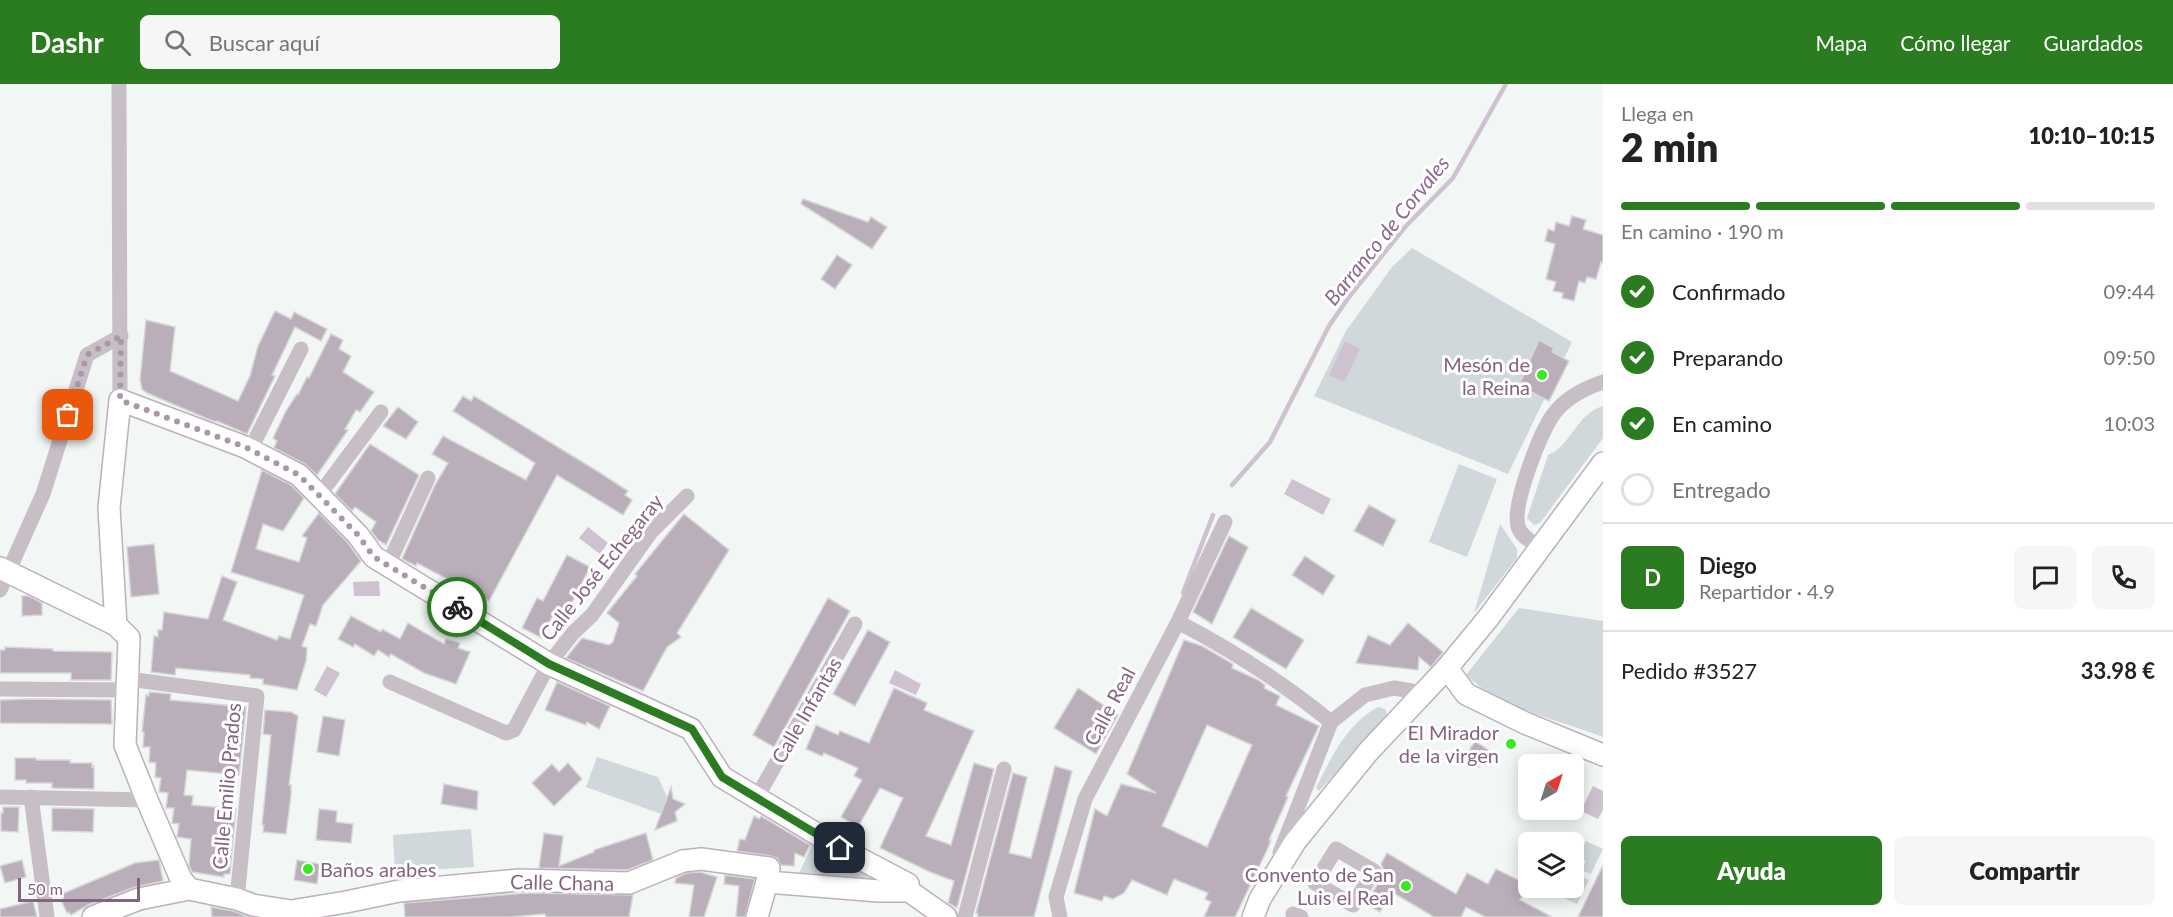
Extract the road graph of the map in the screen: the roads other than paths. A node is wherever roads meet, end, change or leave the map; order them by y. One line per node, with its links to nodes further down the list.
1 (119, 84): 2 (street)
2 (121, 329): 5 (street); 15 (street)
3 (301, 349): 7 (street)
4 (1603, 382): 13 (street)
5 (120, 400): 7 (street); 18 (street)
6 (381, 412): 10 (street)
7 (250, 450): 10 (street)
8 (1603, 464): 13 (street)
9 (428, 478): 14 (street)
10 (320, 494): 14 (street)
11 (687, 496): 19 (street, Calle José Echegaray)
12 (1225, 522): 16 (street, Calle Real)
13 (1540, 548): 20 (street)
14 (388, 565): 19 (street)
15 (3, 577): 18 (street)
16 (1178, 622): 25 (street); 43 (street, Calle Real)
17 (855, 624): 30 (street, Calle Infantas)
18 (116, 625): 22 (street)
19 (549, 664): 21 (street); 30 (street)
20 (1447, 668): 24 (street); 26 (street)
21 (390, 682)
22 (127, 684): 23 (street); 31 (street); 36 (street, Calle Emilio Prados)
23 (0, 689)
24 (1423, 693): 25 (street); 33 (street)
25 (1331, 722): 33 (street)
26 (1603, 755)
27 (1004, 769): 42 (street)
28 (0, 797): 29 (street)
29 (31, 797): 31 (street); 38 (street)
30 (757, 797): 35 (street)
31 (147, 800): 34 (street)
32 (767, 882): 35 (street); 37 (street, Calle Chana); 40 (street)
33 (1268, 887): 44 (street)
34 (189, 889): 36 (street); 39 (street)
35 (909, 891): 41 (street)
36 (237, 899): 37 (street)
37 (268, 912)
38 (47, 917)
39 (93, 917)
40 (757, 917)
41 (946, 917)
42 (965, 917)
43 (1060, 917)
44 (1253, 917)

